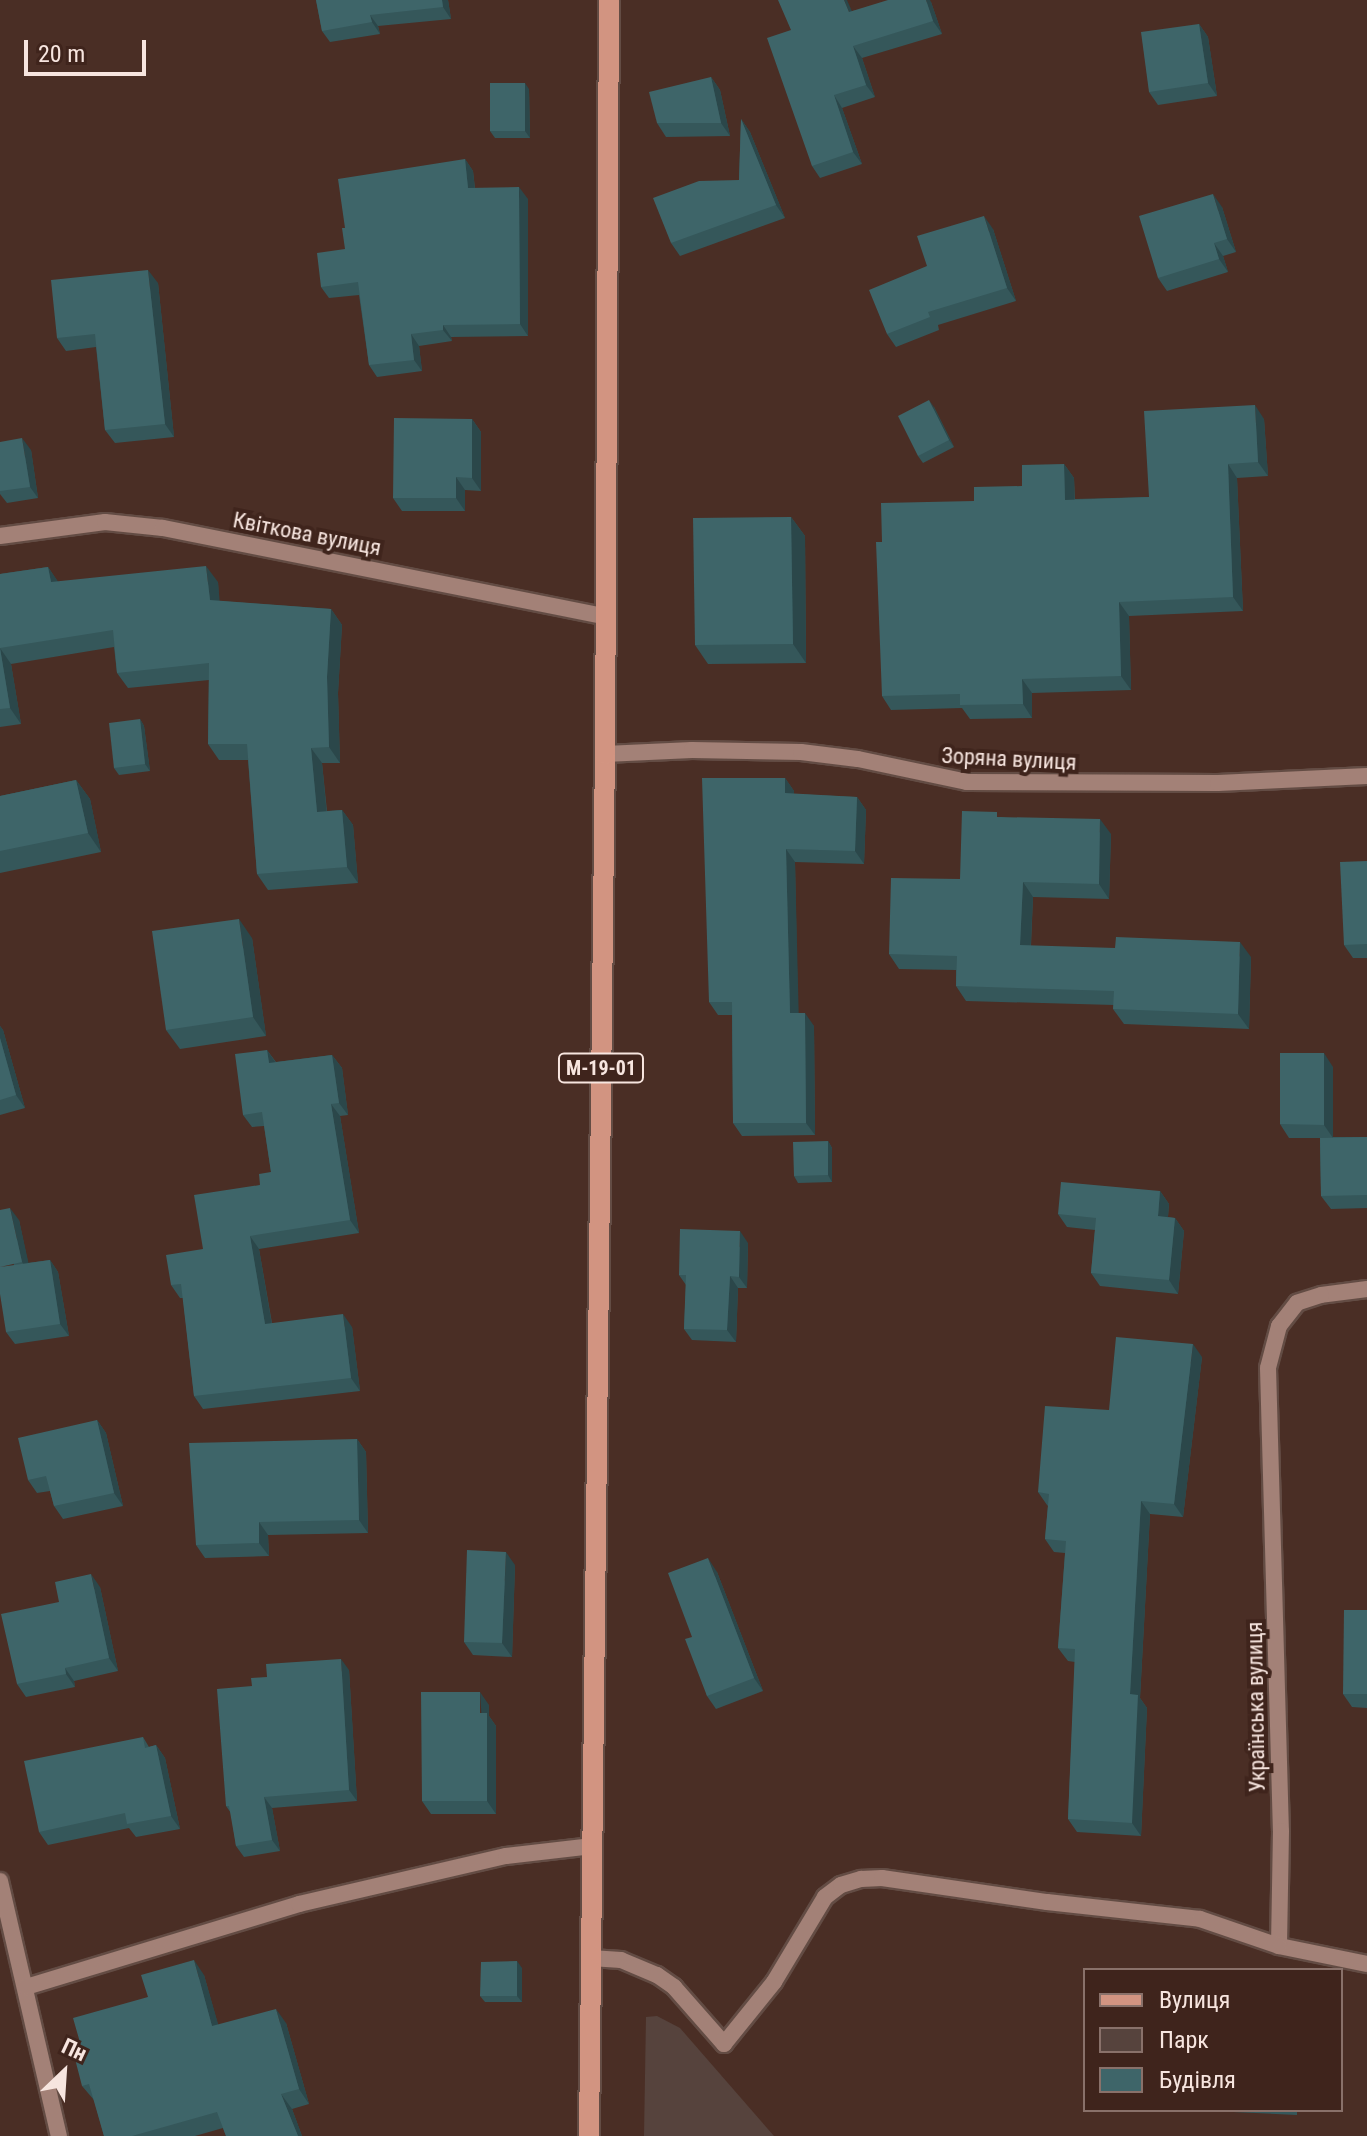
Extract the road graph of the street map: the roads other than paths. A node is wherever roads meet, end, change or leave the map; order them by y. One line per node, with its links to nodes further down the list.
1 (609, 0): 3 (main road, М-19-01)
2 (0, 536): 3 (street, Квіткова вулиця)
3 (603, 616): 4 (main road, М-19-01)
4 (605, 754): 5 (street, Зоряна вулиця); 7 (main road, М-19-01)
5 (1367, 776)
6 (1367, 1289): 9 (street, Українська вулиця)
7 (592, 1846): 10 (main road, М-19-01); 12 (street)
8 (0, 1881): 12 (street)
9 (1279, 1946): 10 (street); 11 (street)
10 (591, 1958): 14 (main road, М-19-01)
11 (1367, 1964)
12 (26, 1987): 13 (street)
13 (59, 2136)
14 (589, 2136)

